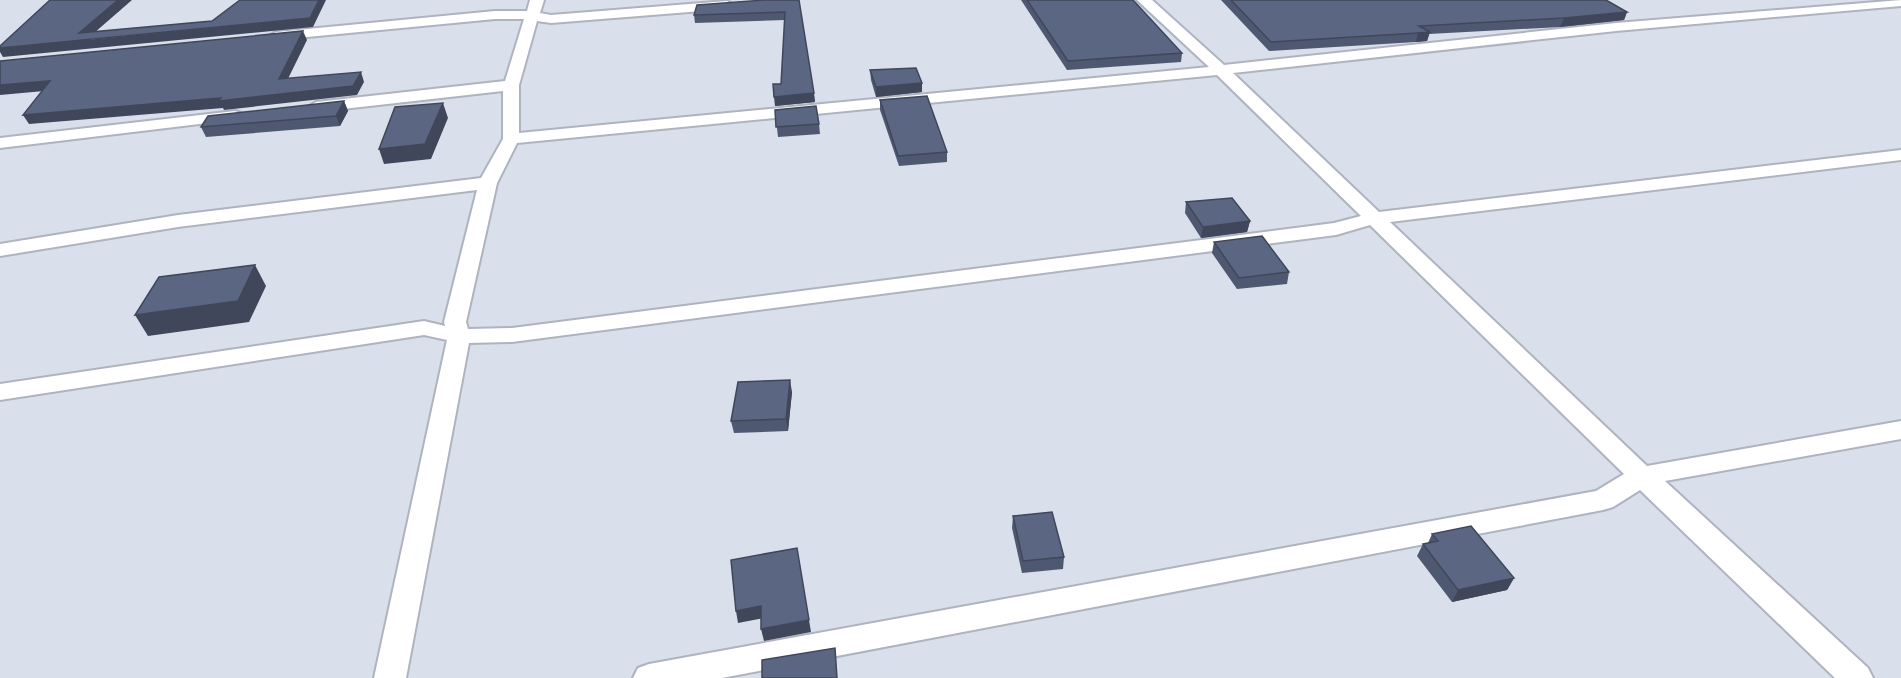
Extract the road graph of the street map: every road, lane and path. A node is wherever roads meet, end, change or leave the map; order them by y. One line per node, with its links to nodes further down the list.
1 (1143, 0): 8 (lane)
2 (1901, 2): 6 (lane)
3 (736, 4): 5 (lane)
4 (1745, 4): 6 (lane)
5 (533, 8): 7 (lane); 9 (lane)
6 (1770, 15): 8 (lane)
7 (260, 38)
8 (1221, 70): 12 (lane); 16 (lane)
9 (511, 85): 10 (lane); 12 (lane)
10 (297, 109)
11 (250, 114): 13 (lane)
12 (511, 139): 15 (lane)
13 (0, 142)
14 (1901, 155): 16 (lane)
15 (488, 183): 17 (lane); 18 (lane)
16 (1374, 218): 18 (lane); 21 (lane)
17 (0, 250)
18 (459, 336): 19 (lane); 22 (lane)
19 (0, 392)
20 (1901, 430): 21 (lane)
21 (1642, 476): 23 (lane); 24 (lane)
22 (390, 678)
23 (649, 678)
24 (1857, 678)

